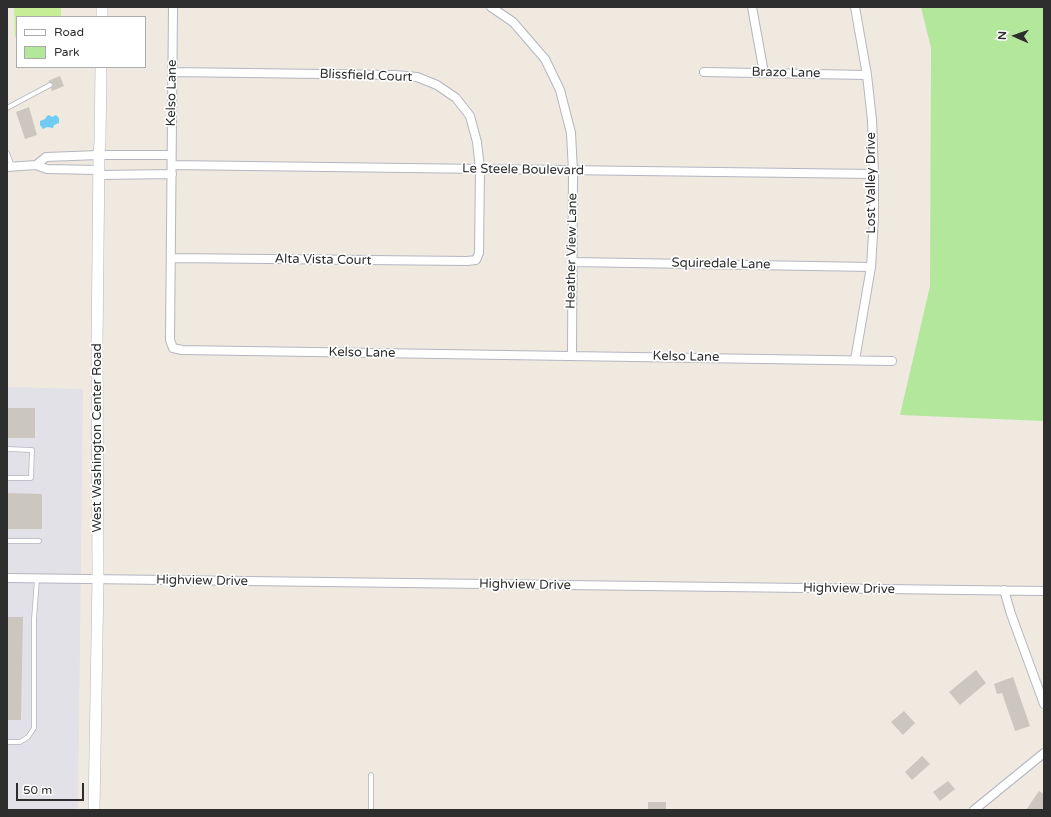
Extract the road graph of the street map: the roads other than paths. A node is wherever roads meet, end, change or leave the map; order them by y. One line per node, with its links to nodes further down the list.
1 (173, 7): 6 (street, Kelso Lane)
2 (490, 7): 19 (street, Heather View Lane)
3 (752, 7): 8 (street)
4 (855, 7): 9 (street, Lost Valley Drive)
5 (101, 68): 13 (main road, West Washington Center Road)
6 (173, 72): 14 (street, Kelso Lane); 18 (street, Blissfield Court)
7 (704, 72): 8 (street, Brazo Lane)
8 (764, 73): 9 (street, Brazo Lane)
9 (867, 75): 22 (street, Lost Valley Drive)
10 (50, 85): 11 (lane)
11 (7, 108)
12 (7, 153): 17 (lane)
13 (99, 155): 14 (street); 15 (street); 20 (main road, West Washington Center Road)
14 (172, 155): 16 (street, Kelso Lane)
15 (36, 165): 17 (street); 20 (street)
16 (172, 165): 18 (street, Le Steele Boulevard); 21 (street, Kelso Lane)
17 (9, 166)
18 (480, 169): 19 (street, Le Steele Boulevard); 24 (street, Blissfield Court)
19 (573, 171): 22 (street, Le Steele Boulevard); 25 (street, Heather View Lane)
20 (99, 172): 21 (street); 36 (main road, West Washington Center Road)
21 (172, 174): 23 (street, Kelso Lane)
22 (874, 174): 26 (street, Lost Valley Drive)
23 (171, 258): 24 (street, Alta Vista Court); 27 (street, Kelso Lane)
24 (476, 260)
25 (572, 262): 26 (street, Squiredale Lane); 27 (street, Heather View Lane)
26 (871, 267): 28 (street, Lost Valley Drive)
27 (572, 355): 28 (street, Kelso Lane)
28 (855, 360): 29 (street, Kelso Lane)
29 (892, 361)
30 (7, 449): 31 (lane)
31 (7, 478)
32 (7, 541): 33 (lane)
33 (39, 541)
34 (7, 578): 35 (street, Highview Drive)
35 (37, 578): 36 (street, Highview Drive); 40 (lane)
36 (98, 579): 37 (street, Highview Drive); 43 (main road, West Washington Center Road)
37 (1004, 590): 38 (street, Highview Drive); 39 (street)
38 (1044, 591)
39 (1044, 704)
40 (7, 742)
41 (1044, 753): 45 (street)
42 (370, 775): 44 (lane)
43 (94, 810)
44 (371, 810)
45 (974, 810)

